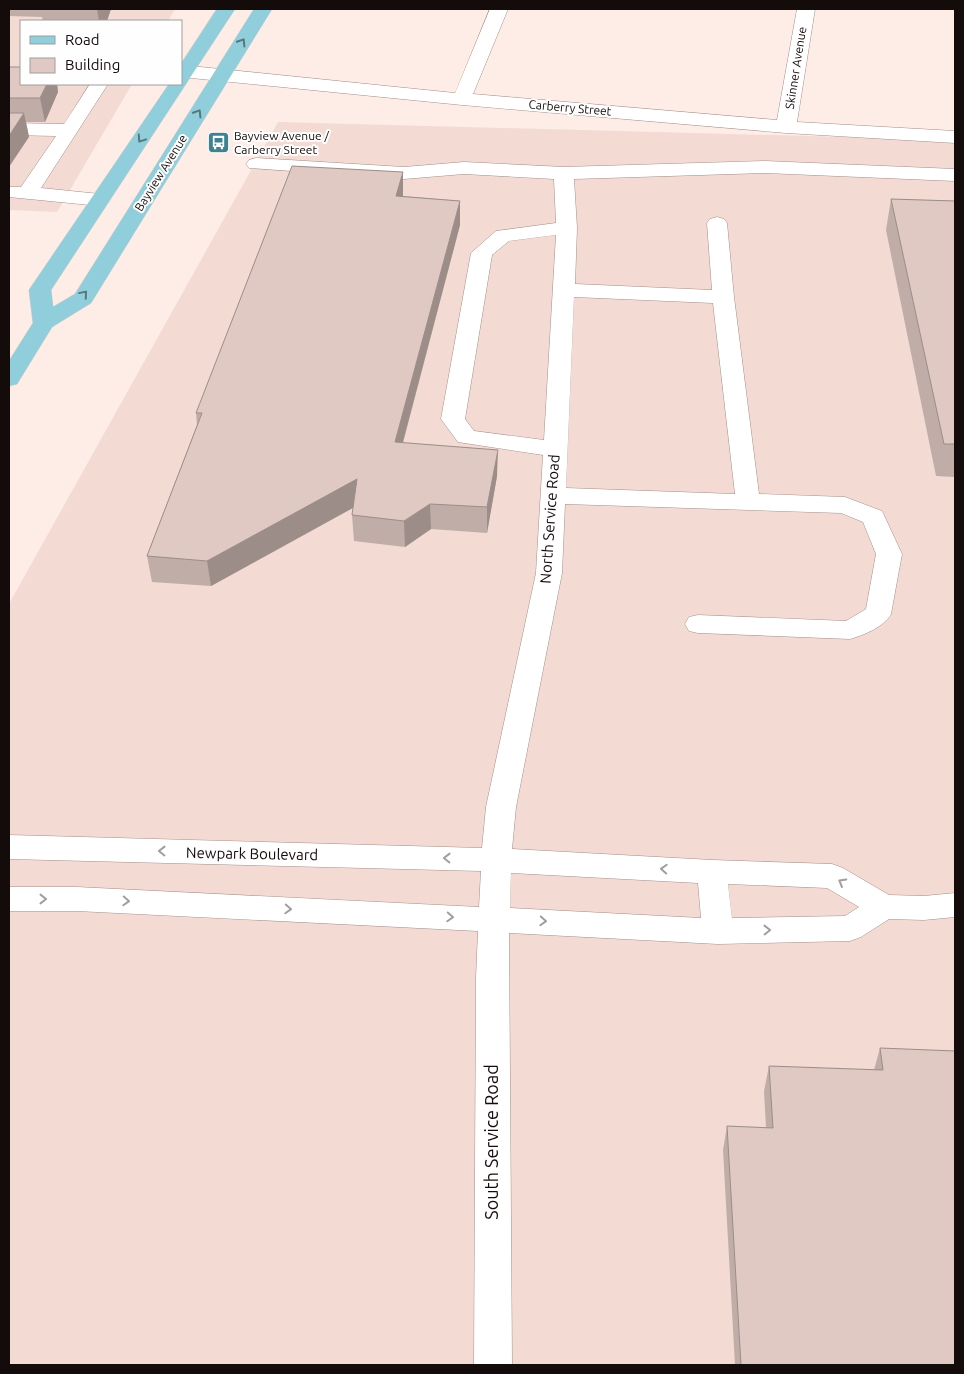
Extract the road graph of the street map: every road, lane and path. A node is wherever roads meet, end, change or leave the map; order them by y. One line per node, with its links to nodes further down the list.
1 (226, 9): 6 (main road)
2 (263, 9): 5 (main road, Bayview Avenue, one-way to 2)
3 (499, 9): 9 (street)
4 (806, 9): 10 (street, Skinner Avenue)
5 (222, 75): 6 (street, Carberry Street); 9 (street, Carberry Street); 23 (main road, Bayview Avenue, one-way to 5)
6 (182, 76)
7 (98, 85): 12 (street)
8 (176, 85): 18 (main road, one-way to 18)
9 (462, 99): 10 (street, Carberry Street)
10 (786, 127): 13 (street, Carberry Street)
11 (9, 128): 12 (street)
12 (70, 130): 17 (street)
13 (955, 137)
14 (256, 164): 15 (street)
15 (564, 173): 16 (street); 20 (street, North Service Road)
16 (955, 175)
17 (18, 192): 18 (street)
18 (100, 200): 23 (main road)
19 (717, 223): 22 (street)
20 (567, 228): 21 (street, North Service Road); 25 (street)
21 (564, 290): 22 (street); 25 (street, North Service Road)
22 (723, 297): 27 (street)
23 (44, 323): 24 (main road, Bayview Avenue)
24 (9, 379)
25 (555, 449): 26 (street, North Service Road)
26 (553, 496): 27 (street); 30 (street, North Service Road)
27 (748, 502): 28 (street)
28 (698, 624)
29 (9, 848): 30 (street, Newpark Boulevard, one-way to 29)
30 (496, 860): 31 (street, Newpark Boulevard, one-way to 30); 35 (street)
31 (712, 872): 34 (street, Newpark Boulevard, one-way to 31); 36 (street)
32 (9, 899): 35 (street, one-way to 35)
33 (955, 905): 34 (street, Newpark Boulevard)
34 (884, 906): 36 (street, one-way to 34)
35 (495, 919): 36 (street, one-way to 36); 37 (street, South Service Road)
36 (718, 931)
37 (493, 1365)

